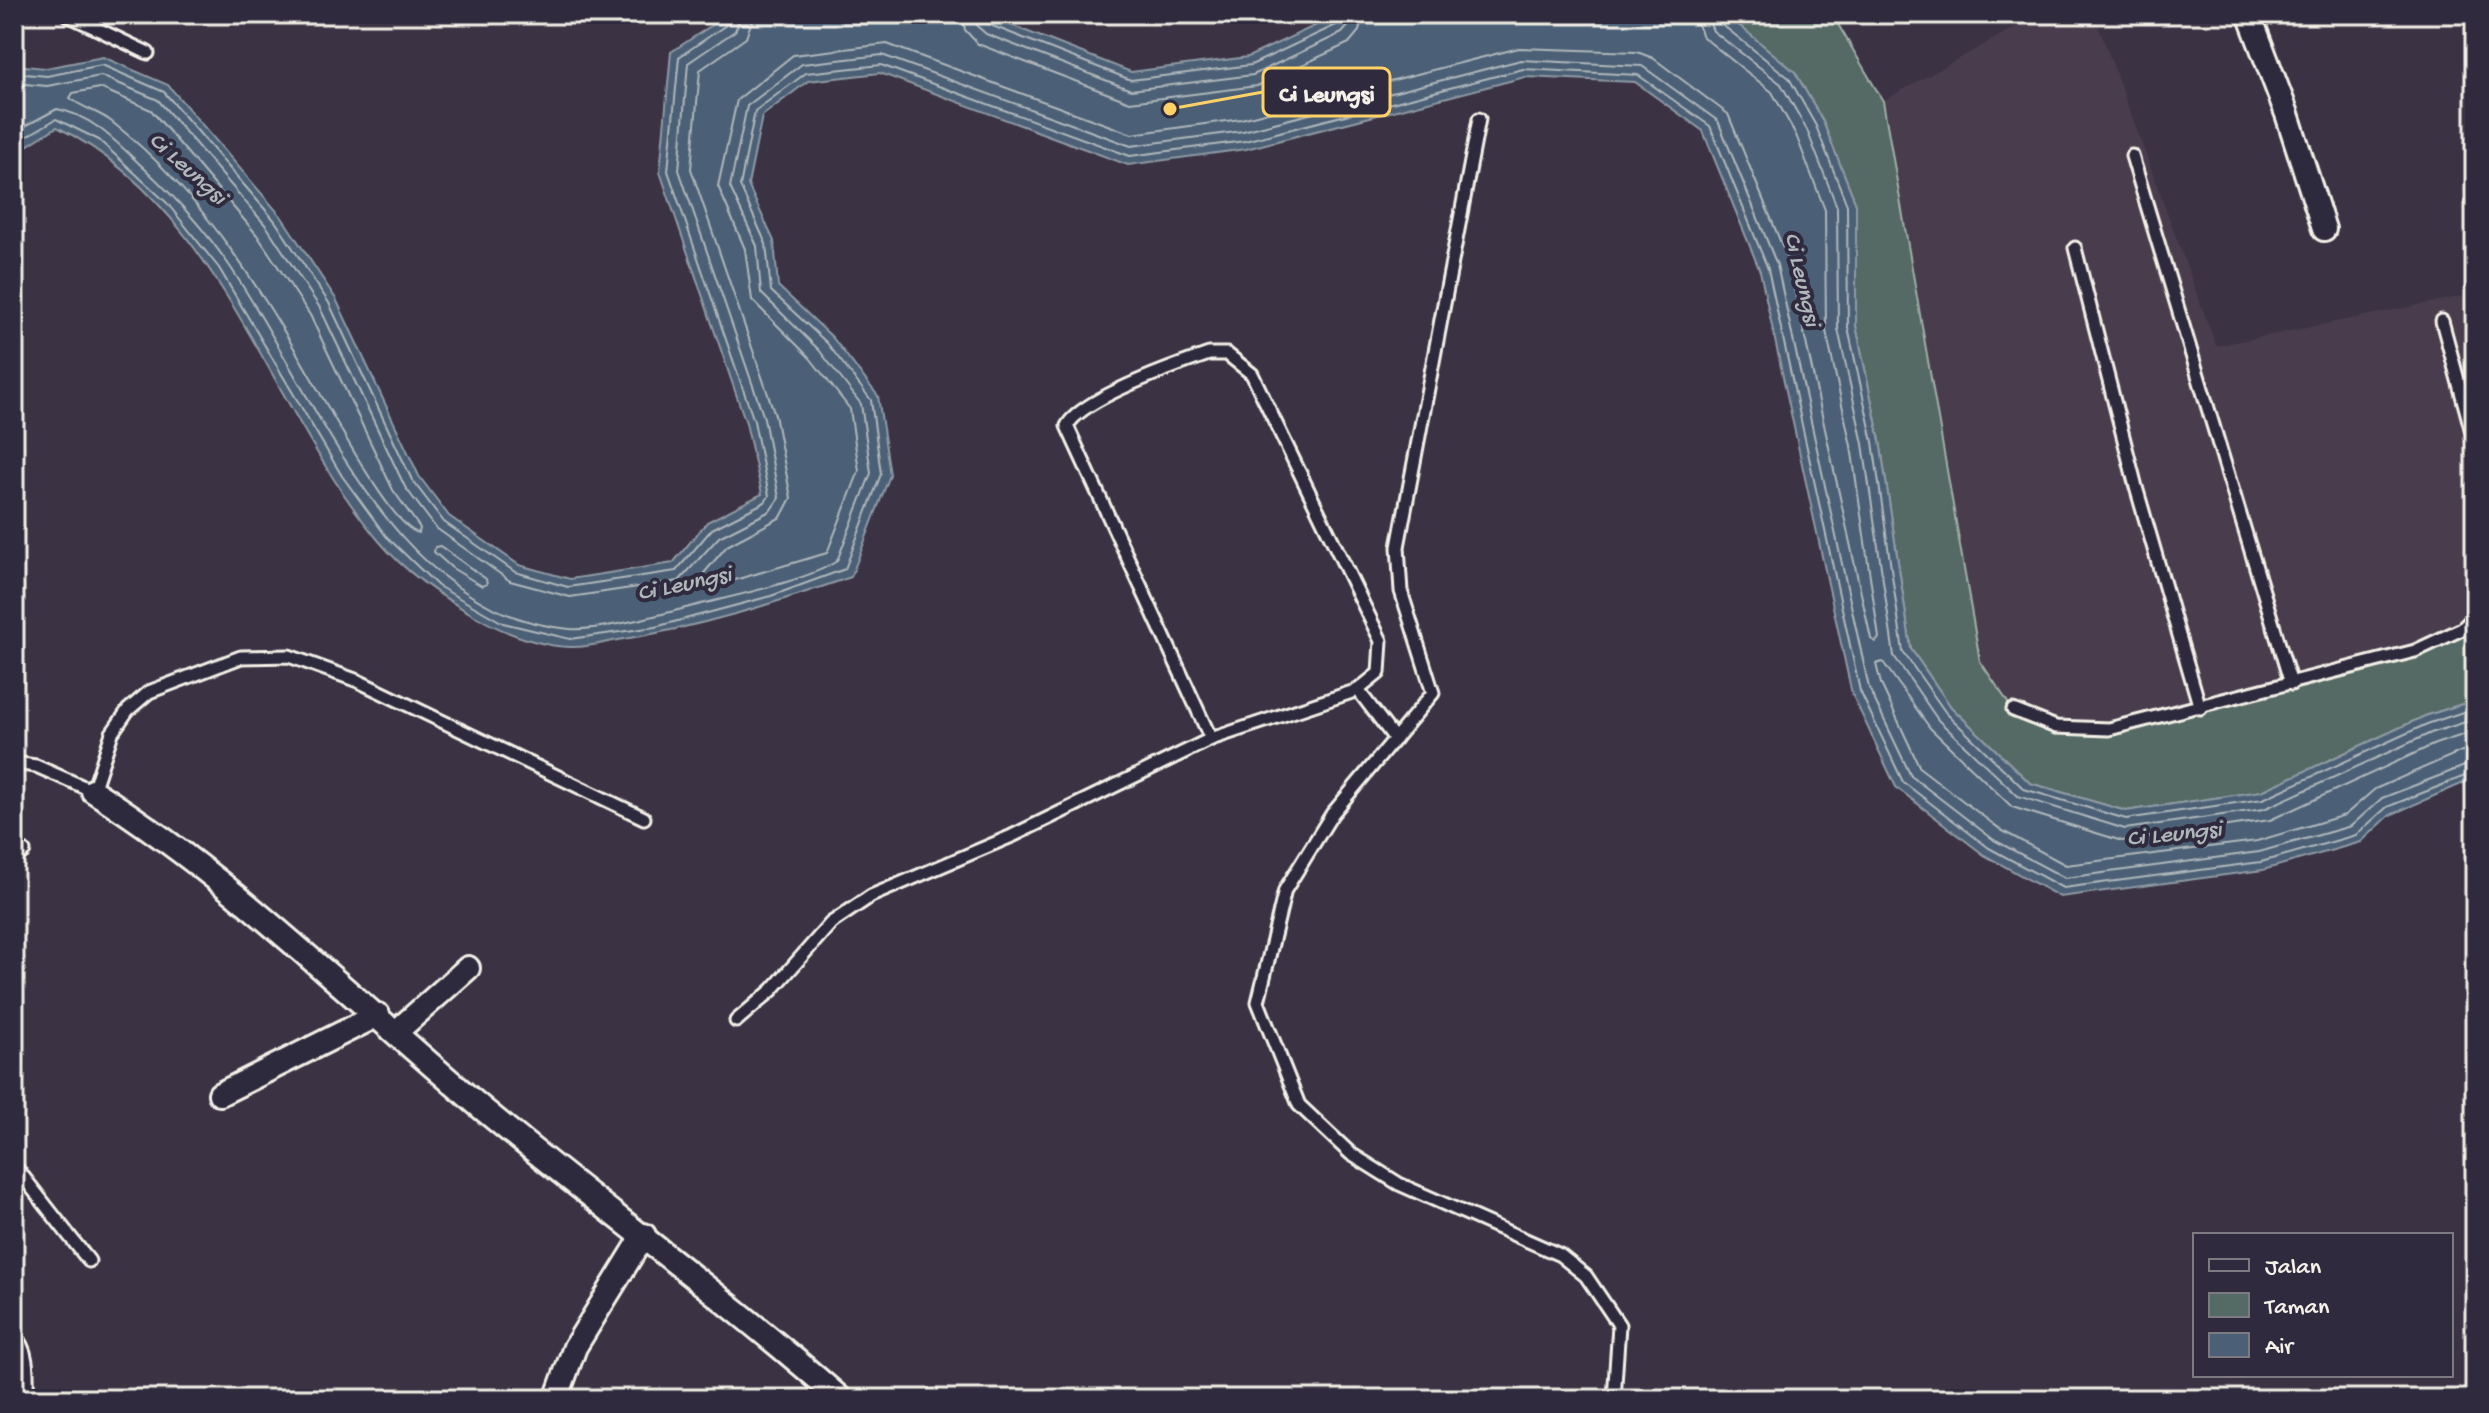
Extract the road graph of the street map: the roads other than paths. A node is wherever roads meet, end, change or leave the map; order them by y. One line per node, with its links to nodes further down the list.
1 (66, 14): 3 (lane)
2 (2249, 14): 6 (street)
3 (148, 53)
4 (1479, 119): 16 (lane)
5 (2132, 156): 11 (lane)
6 (2324, 229)
7 (2075, 248): 13 (lane)
8 (2442, 321): 9 (lane)
9 (2475, 443)
10 (2475, 616): 11 (lane)
11 (2291, 684): 13 (lane)
12 (1358, 690): 15 (lane); 15 (lane); 16 (lane)
13 (2200, 708): 14 (lane)
14 (2013, 710)
15 (1211, 739): 22 (lane)
16 (1395, 739): 32 (lane)
17 (14, 763): 18 (lane)
18 (93, 791): 19 (lane); 21 (street)
19 (644, 818)
20 (468, 968): 23 (street)
21 (378, 1015): 23 (street); 24 (street)
22 (736, 1021)
23 (396, 1032): 26 (street)
24 (220, 1094)
25 (14, 1165): 27 (lane)
26 (644, 1235): 30 (street); 31 (street)
27 (89, 1261)
28 (14, 1336): 29 (lane)
29 (27, 1399)
30 (556, 1399)
31 (841, 1399)
32 (1614, 1399)

